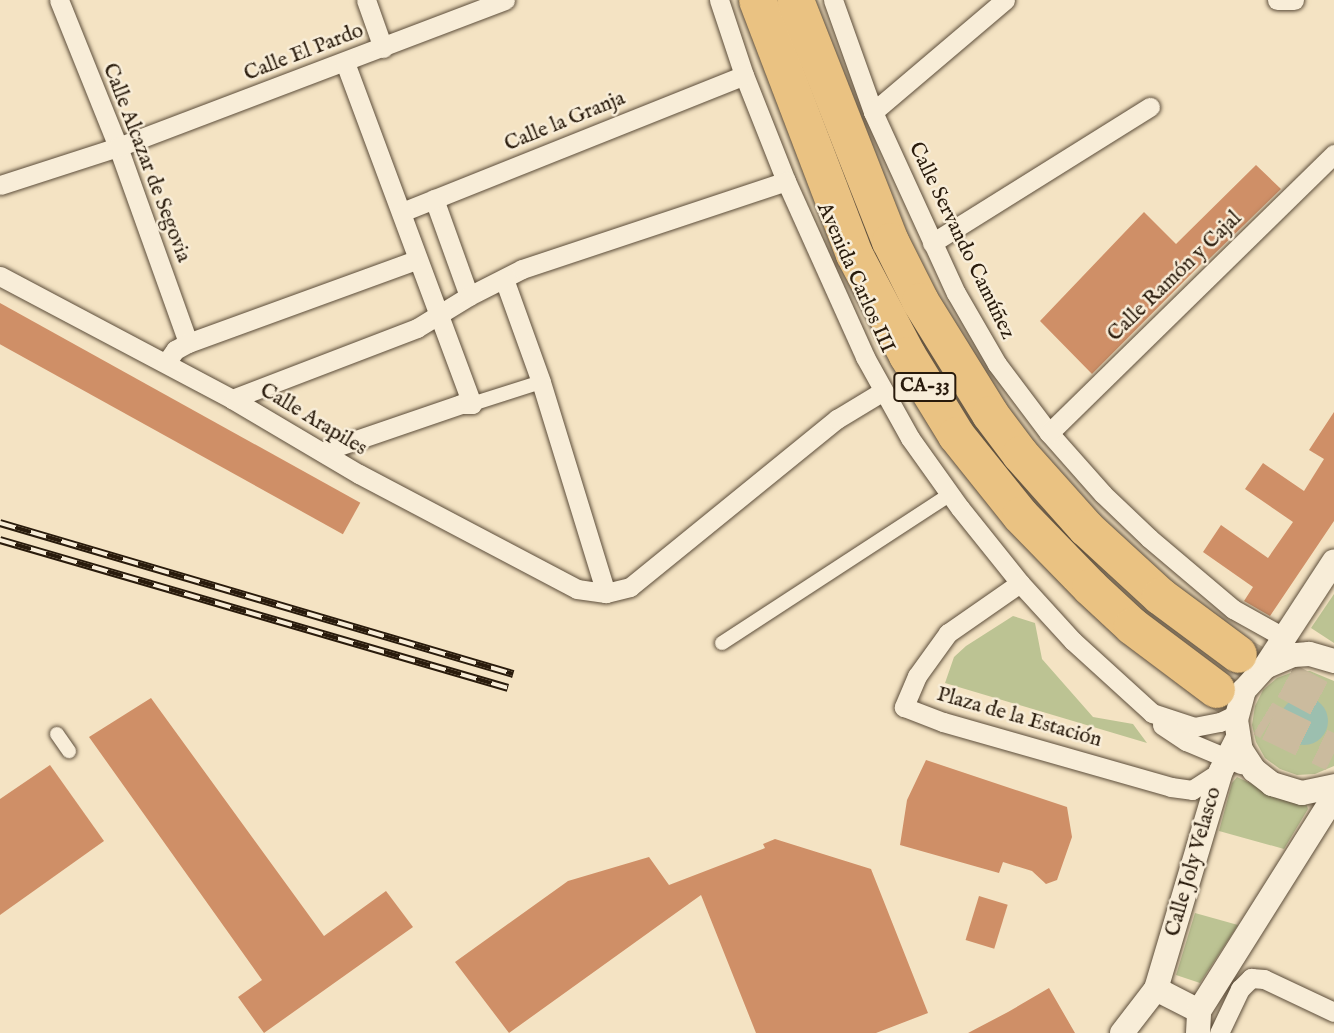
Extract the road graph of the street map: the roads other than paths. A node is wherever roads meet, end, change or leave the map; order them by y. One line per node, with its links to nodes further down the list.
1 (59, 0): 16 (street, Calle Alcazar de Segovia)
2 (366, 0): 11 (street)
3 (719, 0): 13 (street, Avenida Carlos III)
4 (757, 0): 44 (highway, CA-33)
5 (795, 0): 42 (highway, CA-33)
6 (833, 0): 15 (street, Calle Servando Camúñez)
7 (1005, 0): 15 (street)
8 (1277, 0): 9 (street)
9 (1294, 0)
10 (493, 2): 11 (street, Calle El Pardo)
11 (383, 48): 12 (street, Calle El Pardo)
12 (345, 63): 16 (street, Calle El Pardo); 21 (street)
13 (744, 75): 18 (street, Avenida Carlos III); 20 (street, Calle la Granja)
14 (1150, 107): 22 (street)
15 (873, 112): 22 (street, Calle Servando Camúñez)
16 (118, 147): 19 (street, Calle El Pardo); 28 (street, Calle Alcazar de Segovia)
17 (1334, 154): 34 (street, Calle Ramón y Cajal)
18 (786, 181): 25 (street); 31 (street, Avenida Carlos III)
19 (0, 186)
20 (434, 199): 21 (street, Calle la Granja); 26 (street)
21 (402, 212): 23 (street)
22 (932, 243): 34 (street, Calle Servando Camúñez)
23 (416, 260): 27 (street); 28 (street)
24 (0, 276): 29 (street, Calle Arapiles)
25 (504, 279): 26 (street); 30 (street)
26 (468, 296): 27 (street)
27 (437, 314): 32 (street); 33 (street)
28 (188, 343): 29 (street)
29 (166, 363): 32 (street, Calle Arapiles)
30 (541, 382): 33 (street); 39 (street)
31 (883, 391): 36 (street, Avenida Carlos III); 39 (street)
32 (232, 399): 35 (street, Calle Arapiles)
33 (472, 404): 35 (street)
34 (1049, 433): 40 (street, Calle Servando Camúñez)
35 (324, 451): 39 (street, Calle Arapiles)
36 (951, 494): 38 (street, Avenida Carlos III); 41 (street)
37 (1334, 561): 40 (street)
38 (1020, 583): 45 (street); 48 (street, Plaza de la Estación)
39 (606, 593)
40 (1283, 637): 42 (street)
41 (723, 643)
42 (1252, 661): 43 (street); 44 (street)
43 (1334, 661)
44 (1226, 701): 45 (street); 48 (street)
45 (1152, 713): 48 (street)
46 (57, 734): 47 (street)
47 (69, 751)
48 (1229, 755): 49 (street); 51 (street, Calle Joly Velasco)
49 (1334, 786)
50 (1334, 797): 53 (street)
51 (1156, 989): 53 (street); 54 (street)
52 (1334, 1012): 55 (street)
53 (1199, 1022)
54 (1122, 1033)
55 (1219, 1033)

